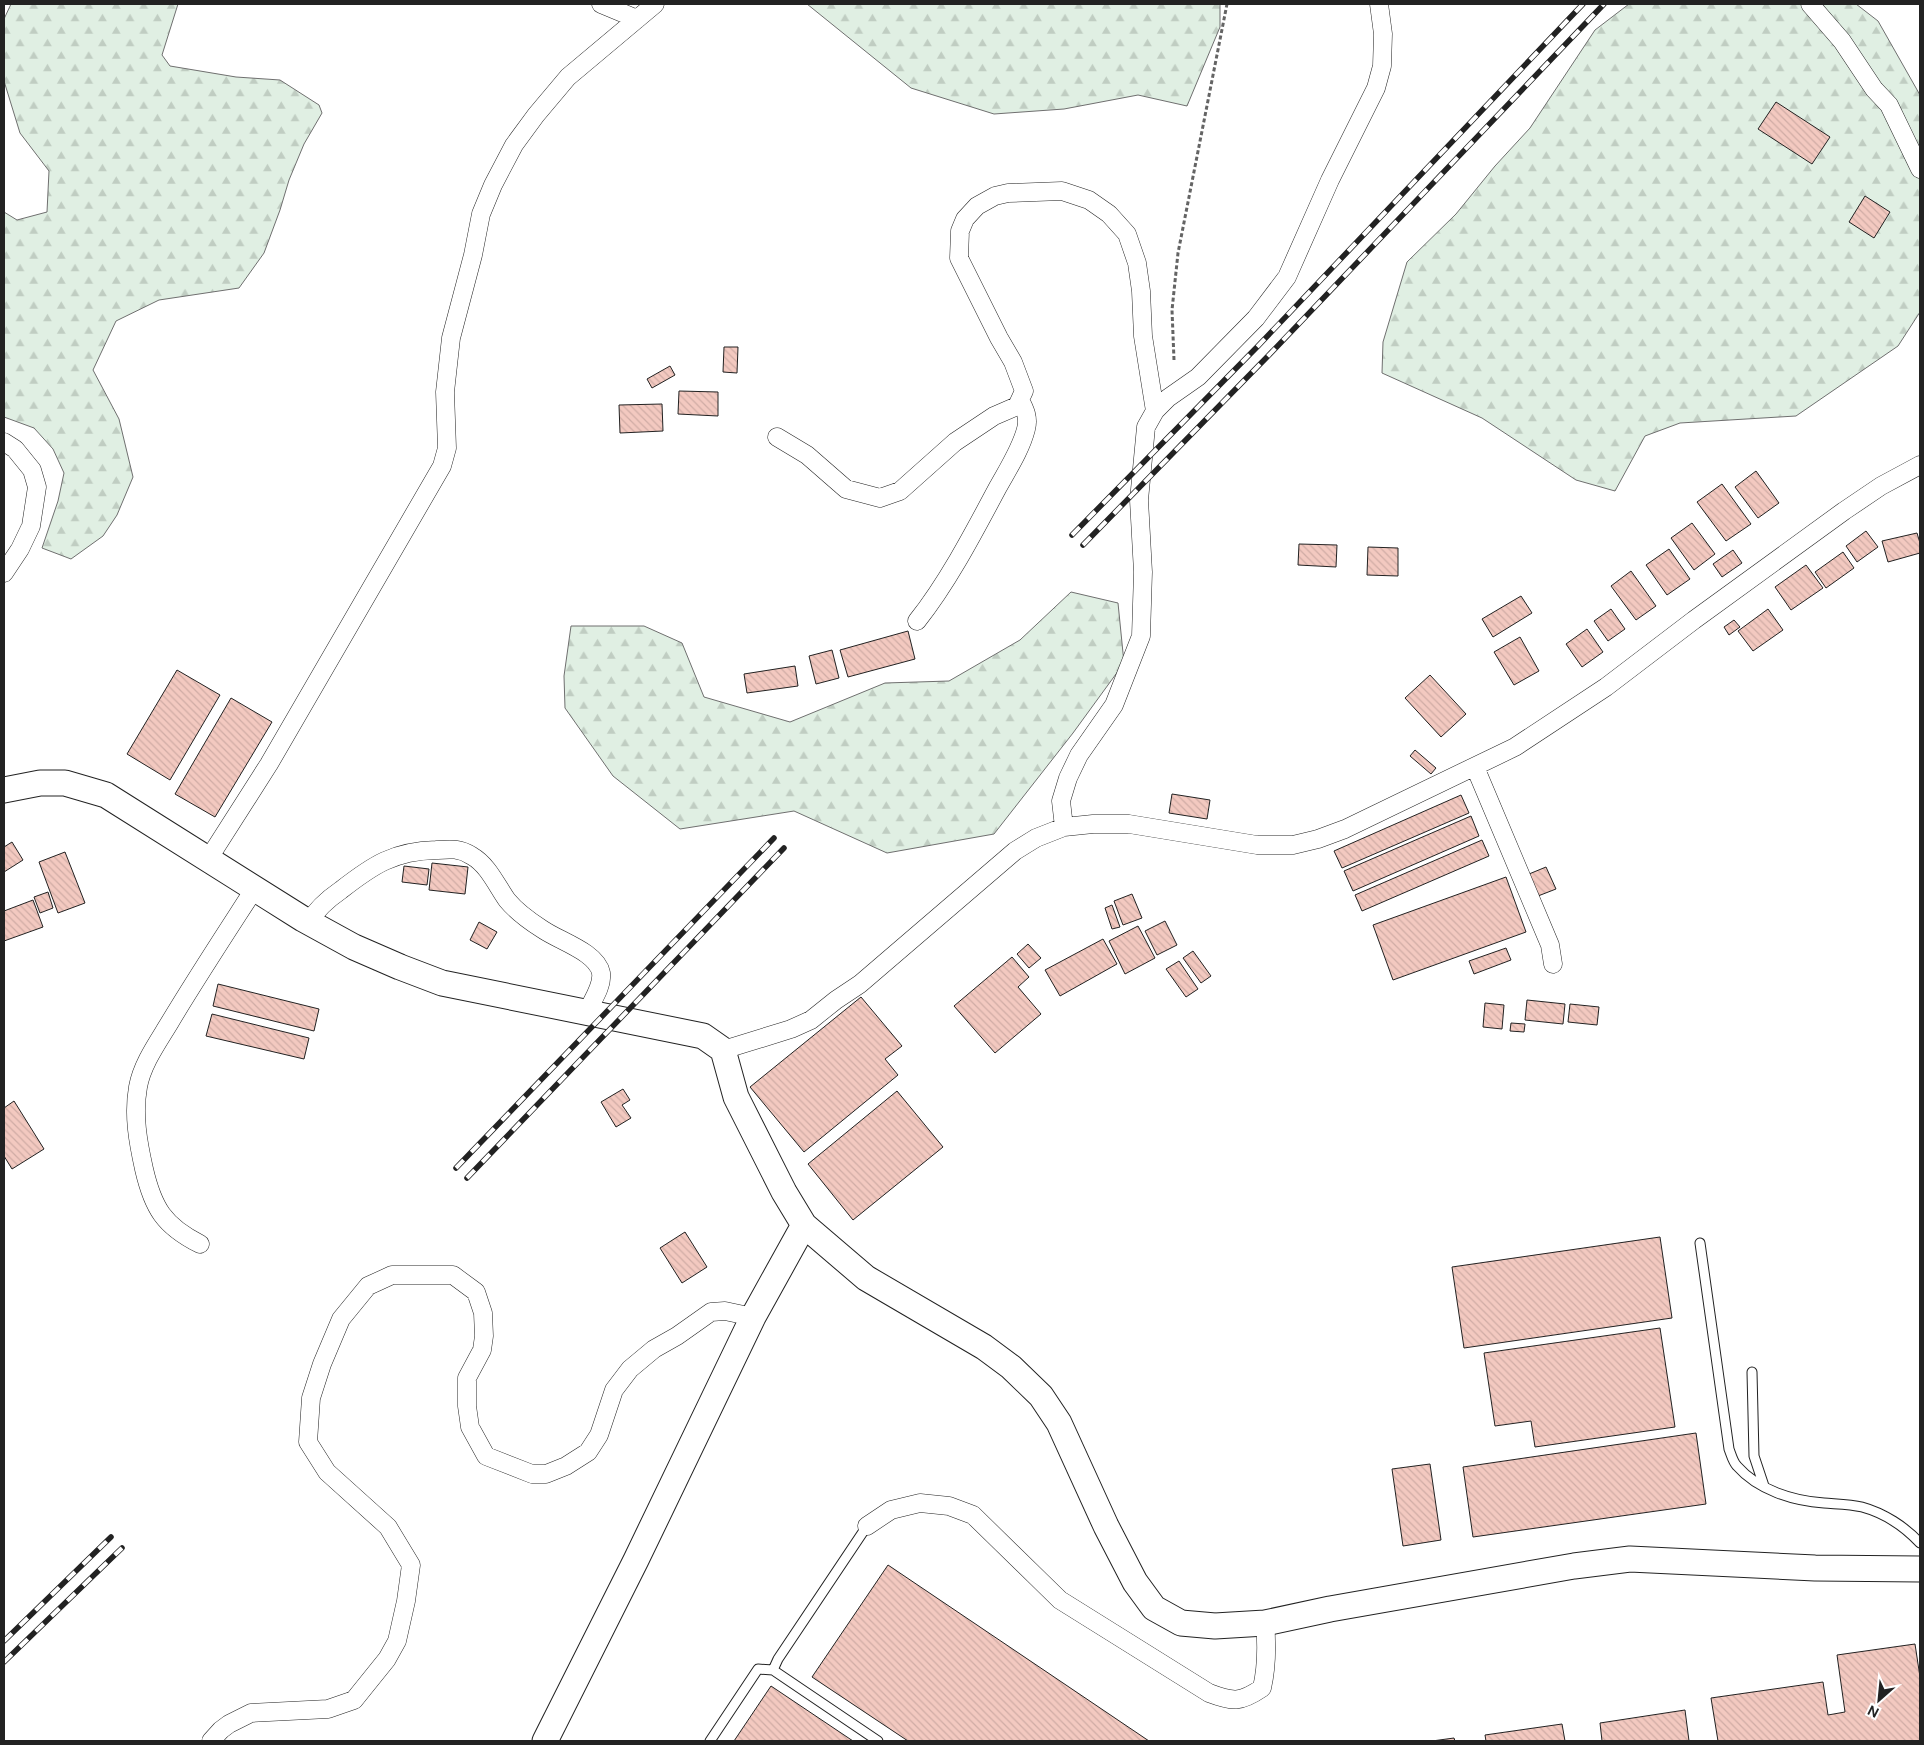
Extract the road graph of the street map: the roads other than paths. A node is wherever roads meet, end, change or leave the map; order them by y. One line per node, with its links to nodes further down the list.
1 (601, 4): 5 (street)
2 (656, 4): 5 (street)
3 (1379, 4): 8 (street)
4 (1810, 4): 6 (street)
5 (637, 19): 17 (street)
6 (1920, 169)
7 (1020, 400): 8 (street); 9 (street); 13 (street)
8 (1155, 411): 16 (street)
9 (777, 437)
10 (4, 442): 12 (street)
11 (1920, 465): 14 (street)
12 (4, 573)
13 (917, 621)
14 (1474, 767): 16 (street); 20 (street)
15 (4, 790): 17 (street)
16 (1064, 827): 22 (street)
17 (209, 858): 18 (street)
18 (255, 888): 19 (street); 25 (street)
19 (309, 922): 21 (street); 21 (street)
20 (1553, 964)
21 (587, 1012): 22 (street)
22 (723, 1050): 23 (street)
23 (804, 1225): 26 (street); 32 (street)
24 (1700, 1243): 28 (lane)
25 (200, 1244)
26 (753, 1317): 34 (street); 35 (street)
27 (1752, 1372): 28 (lane)
28 (1764, 1486): 30 (lane)
29 (868, 1526): 32 (street); 33 (lane)
30 (1920, 1543)
31 (1920, 1569): 32 (street)
32 (1265, 1623)
33 (773, 1670): 36 (lane); 37 (lane)
34 (211, 1741)
35 (545, 1741)
36 (710, 1741)
37 (878, 1741)

